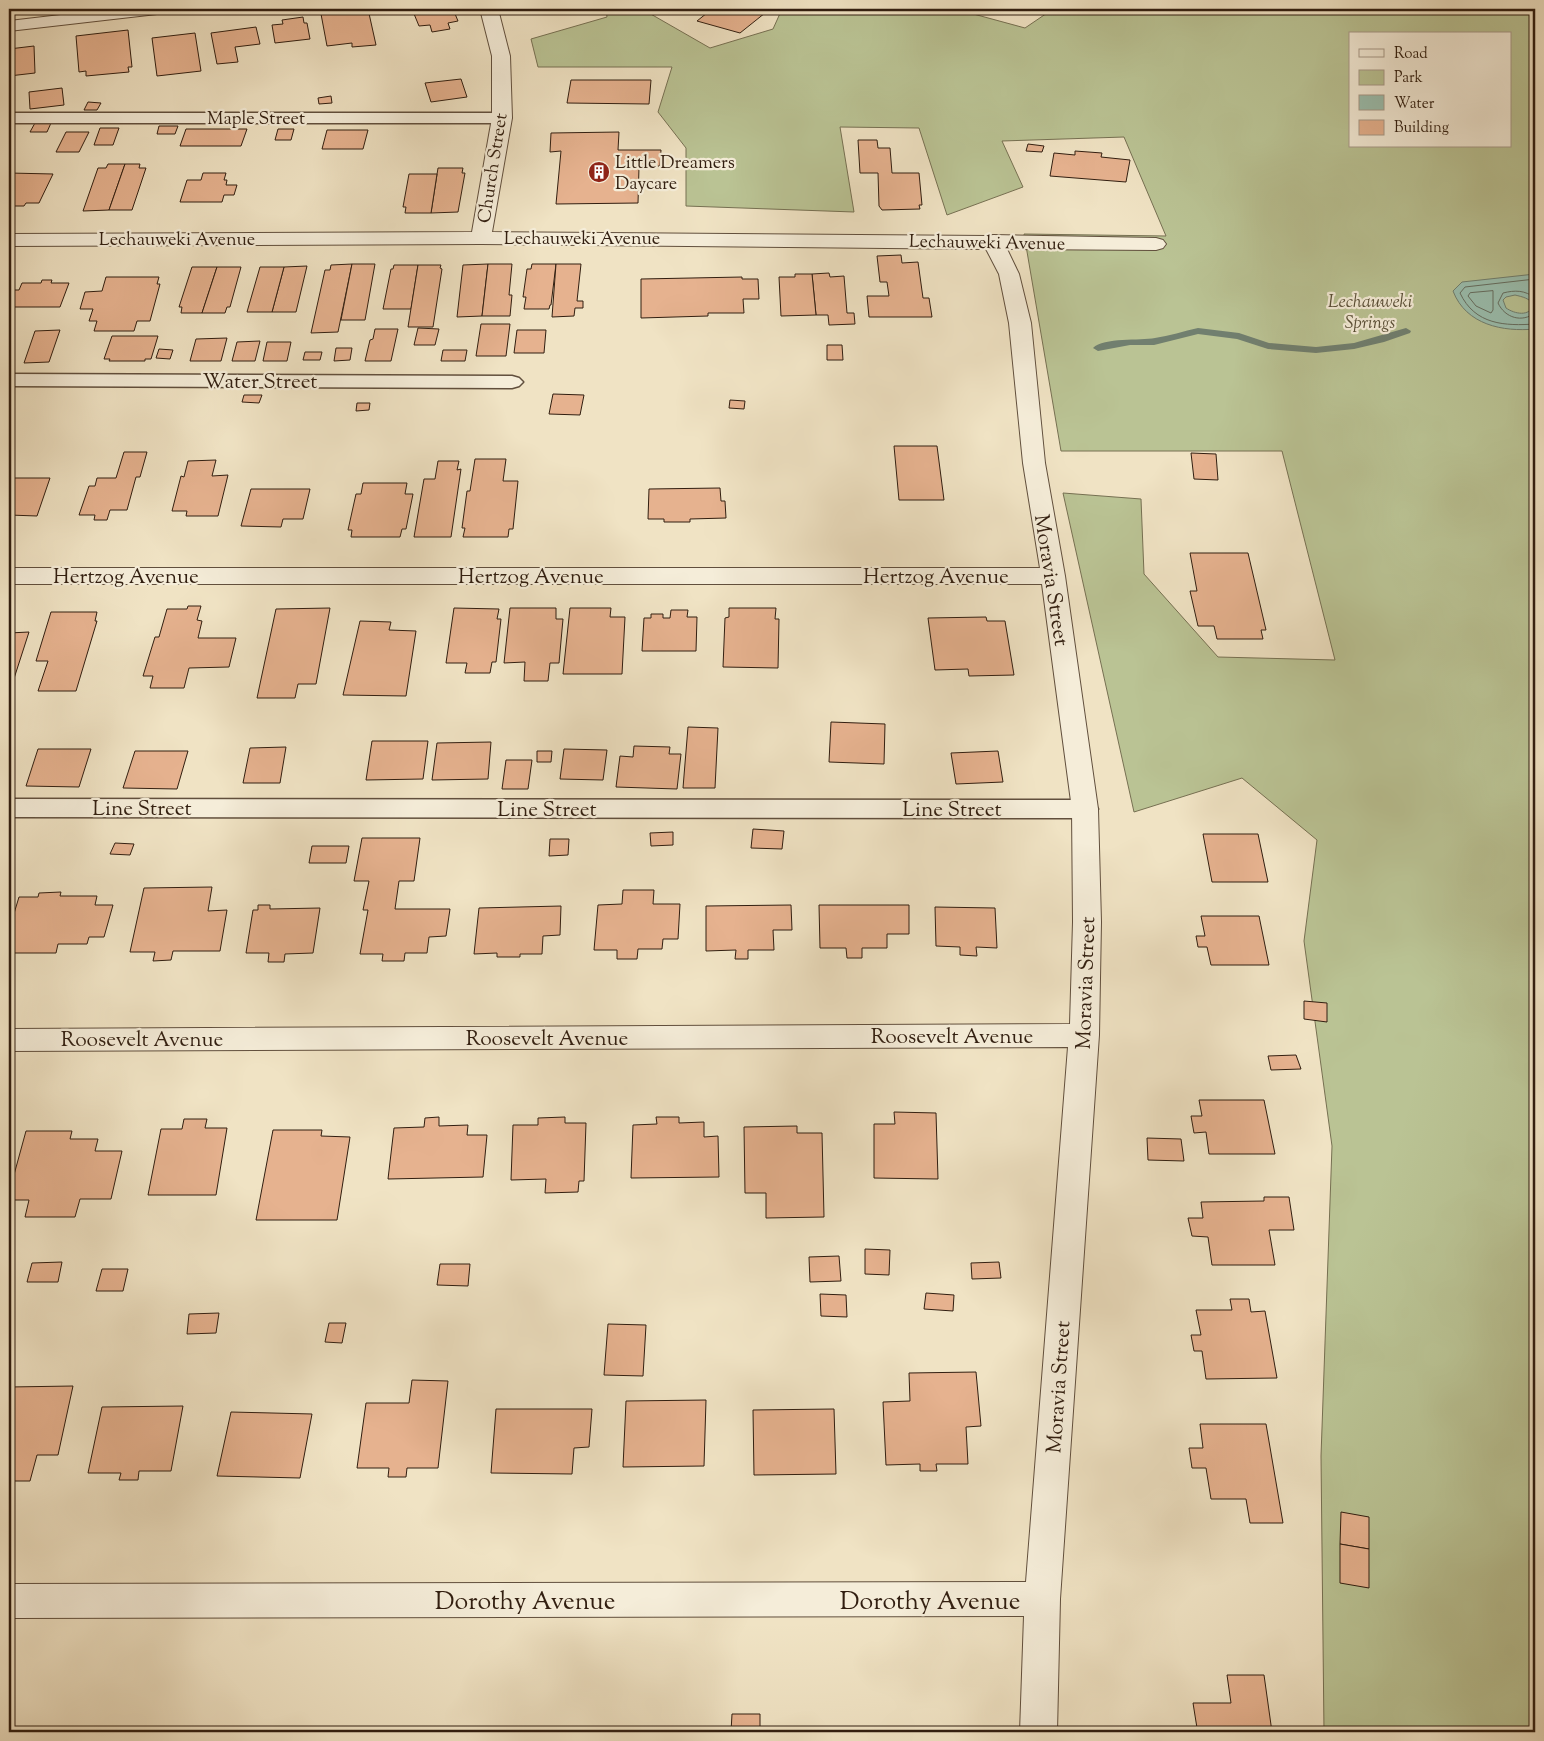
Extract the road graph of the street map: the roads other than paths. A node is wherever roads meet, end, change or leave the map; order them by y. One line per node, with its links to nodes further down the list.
1 (157, 9): 3 (street)
2 (490, 9): 5 (street, Church Street)
3 (9, 26)
4 (9, 118): 5 (lane, Maple Street)
5 (502, 118): 6 (street, Church Street)
6 (481, 238): 7 (street, Lechauweki Avenue); 8 (street, Lechauweki Avenue)
7 (9, 240)
8 (992, 241): 9 (street, Lechauweki Avenue); 13 (street, Moravia Street)
9 (1156, 244)
10 (9, 380): 11 (lane, Water Street)
11 (512, 382)
12 (9, 576): 13 (street, Hertzog Avenue)
13 (1053, 576): 15 (street, Moravia Street)
14 (9, 808): 15 (lane, Line Street)
15 (1085, 809): 16 (street, Moravia Street)
16 (1084, 1035): 17 (street, Roosevelt Avenue); 18 (street, Moravia Street)
17 (9, 1040)
18 (1042, 1599): 19 (street, Dorothy Avenue); 20 (street, Moravia Street)
19 (9, 1601)
20 (1039, 1732)

